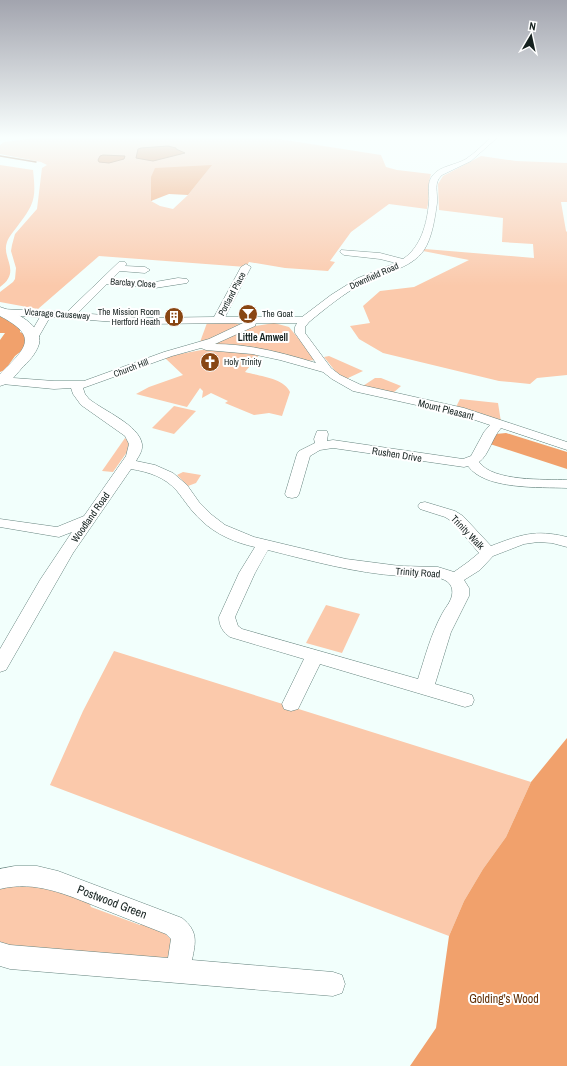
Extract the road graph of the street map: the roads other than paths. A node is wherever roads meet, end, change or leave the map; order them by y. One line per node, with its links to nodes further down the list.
1 (432, 186): 3 (street, Downfield Road)
2 (344, 252): 3 (street)
3 (405, 262): 13 (street, Downfield Road)
4 (246, 267): 11 (street, Portland Place)
5 (145, 270): 6 (street)
6 (105, 281): 7 (street, Barclay Close); 10 (street)
7 (184, 281)
8 (0, 312): 9 (street, Vicarage Causeway); 14 (main road)
9 (47, 314): 10 (street, Vicarage Causeway); 14 (street)
10 (70, 315): 11 (street, Vicarage Causeway)
11 (218, 321): 12 (street, Vicarage Causeway)
12 (255, 322): 13 (street, Vicarage Causeway); 15 (street, Church Hill)
13 (302, 324): 16 (street, Mount Pleasant)
14 (34, 336): 17 (main road)
15 (196, 347): 16 (street, Mount Pleasant); 18 (street, Church Hill)
16 (328, 370): 19 (street, Mount Pleasant)
17 (1, 381): 18 (street, Church Hill)
18 (76, 385): 22 (street, Woodland Road)
19 (498, 424): 20 (street, Mount Pleasant); 21 (street)
20 (567, 446)
21 (471, 461): 23 (street); 24 (street, Rushen Drive)
22 (128, 464): 26 (street, Woodland Road); 30 (street, Trinity Road)
23 (567, 484)
24 (292, 494)
25 (424, 506): 32 (street, Trinity Walk)
26 (88, 519): 28 (street); 31 (street, Woodland Road)
27 (0, 523): 28 (street)
28 (59, 532): 31 (street)
29 (567, 542): 32 (street)
30 (264, 545): 33 (street, Trinity Road); 34 (street)
31 (66, 551): 35 (street, Woodland Road)
32 (488, 553): 33 (street)
33 (454, 579): 36 (street, Trinity Road)
34 (315, 655): 36 (street); 38 (street)
35 (0, 665)
36 (425, 687): 37 (street)
37 (465, 700)
38 (291, 704)
39 (0, 879): 41 (street, Postwood Green)
40 (0, 954): 41 (street)
41 (177, 972): 42 (street)
42 (333, 984)

